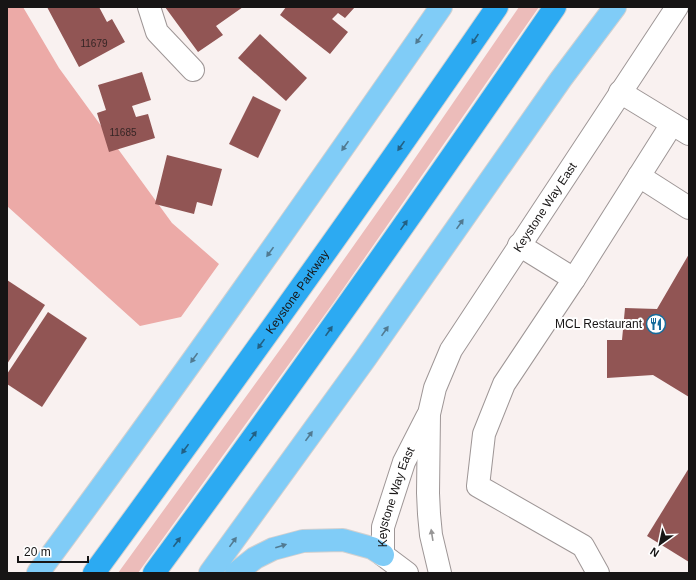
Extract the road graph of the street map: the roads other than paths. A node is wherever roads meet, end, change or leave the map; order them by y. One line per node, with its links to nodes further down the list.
1 (149, 7): 7 (street)
2 (441, 7): 16 (main road, one-way to 16)
3 (497, 7): 17 (highway, Keystone Parkway, one-way to 17)
4 (555, 7): 18 (highway, one-way to 4)
5 (615, 7): 19 (main road, one-way to 5)
6 (677, 7): 8 (street, Keystone Way East)
7 (193, 70)
8 (620, 92): 9 (street); 12 (street, Keystone Way East)
9 (680, 129): 10 (street)
10 (639, 176): 11 (street); 13 (street)
11 (689, 208)
12 (519, 245): 13 (street); 14 (street, Keystone Way East)
13 (574, 279): 23 (street)
14 (429, 414): 15 (street, Keystone Way East); 22 (street, Keystone Way East, one-way to 14)
15 (383, 555): 20 (main road, one-way to 15); 21 (street, Keystone Way East)
16 (38, 573)
17 (94, 573)
18 (154, 573)
19 (210, 573)
20 (236, 573)
21 (408, 573)
22 (440, 573)
23 (598, 573)

